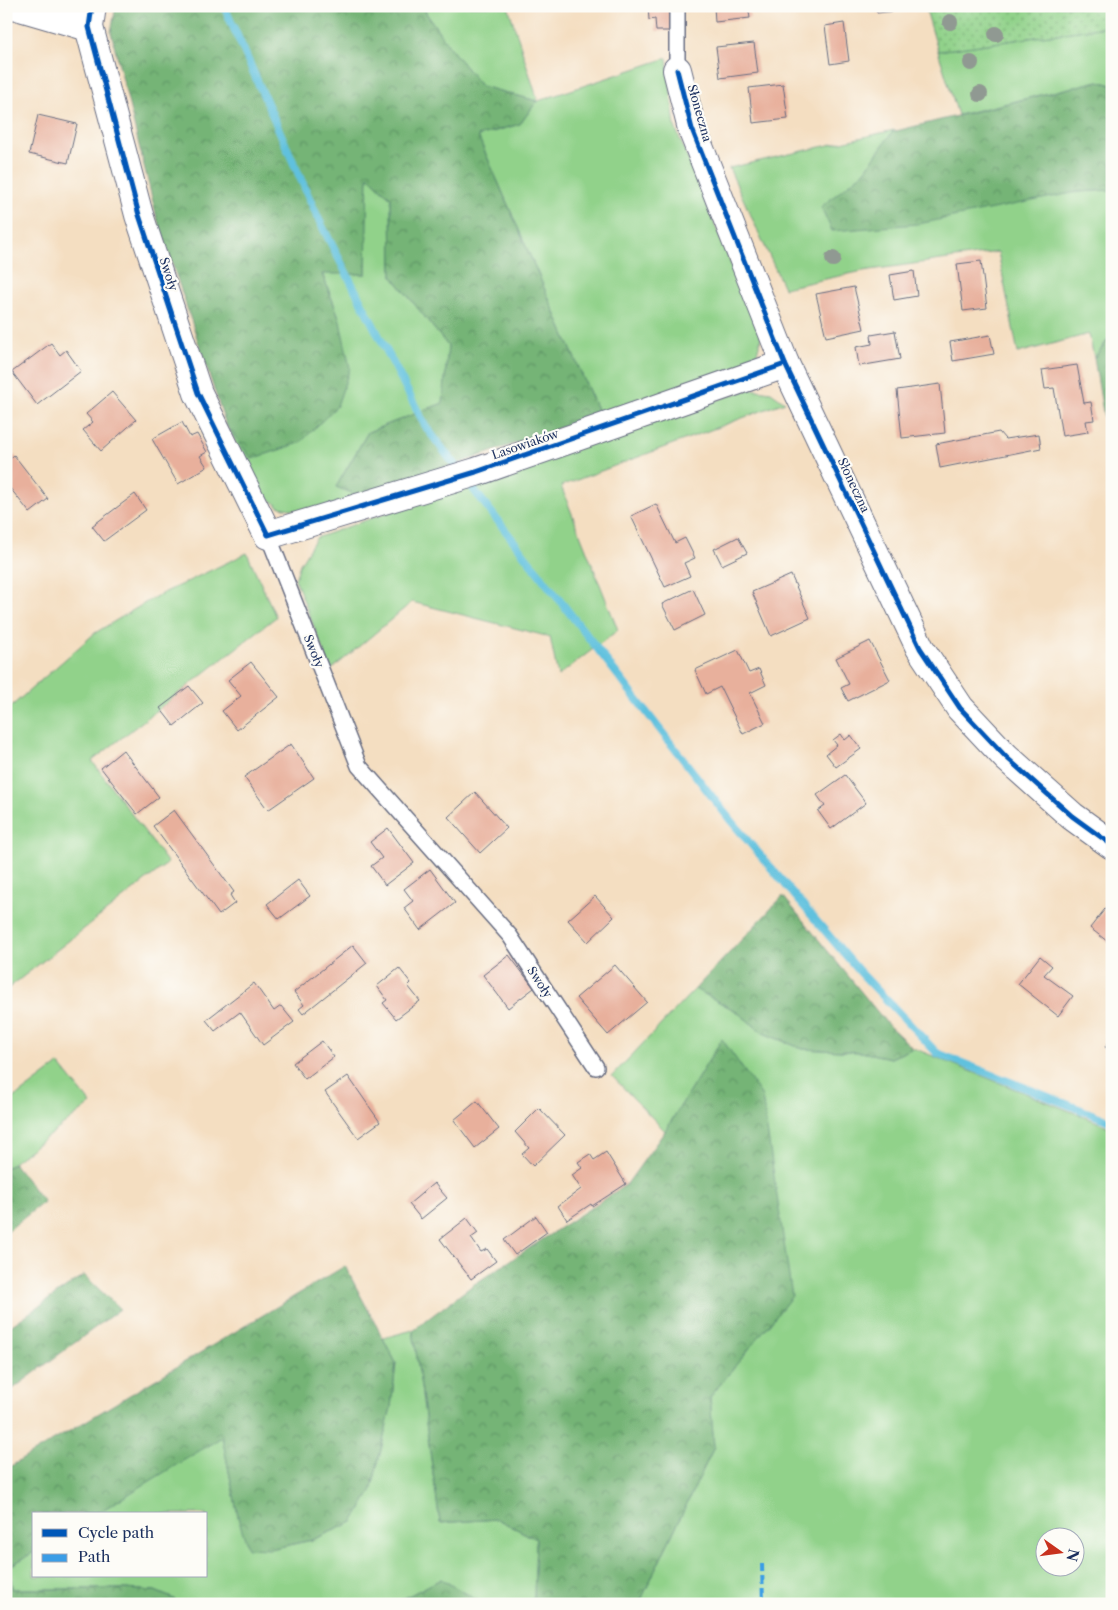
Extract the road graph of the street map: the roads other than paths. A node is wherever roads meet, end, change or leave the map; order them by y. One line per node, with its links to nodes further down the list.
1 (17, 6): 3 (street)
2 (677, 6): 4 (lane, Słoneczna)
3 (90, 17): 6 (street, Swoły)
4 (677, 70): 5 (street, Słoneczna)
5 (785, 364): 6 (street, Lasowiaków); 7 (street, Słoneczna)
6 (268, 535): 8 (lane, Swoły)
7 (1112, 845)
8 (596, 1067)

